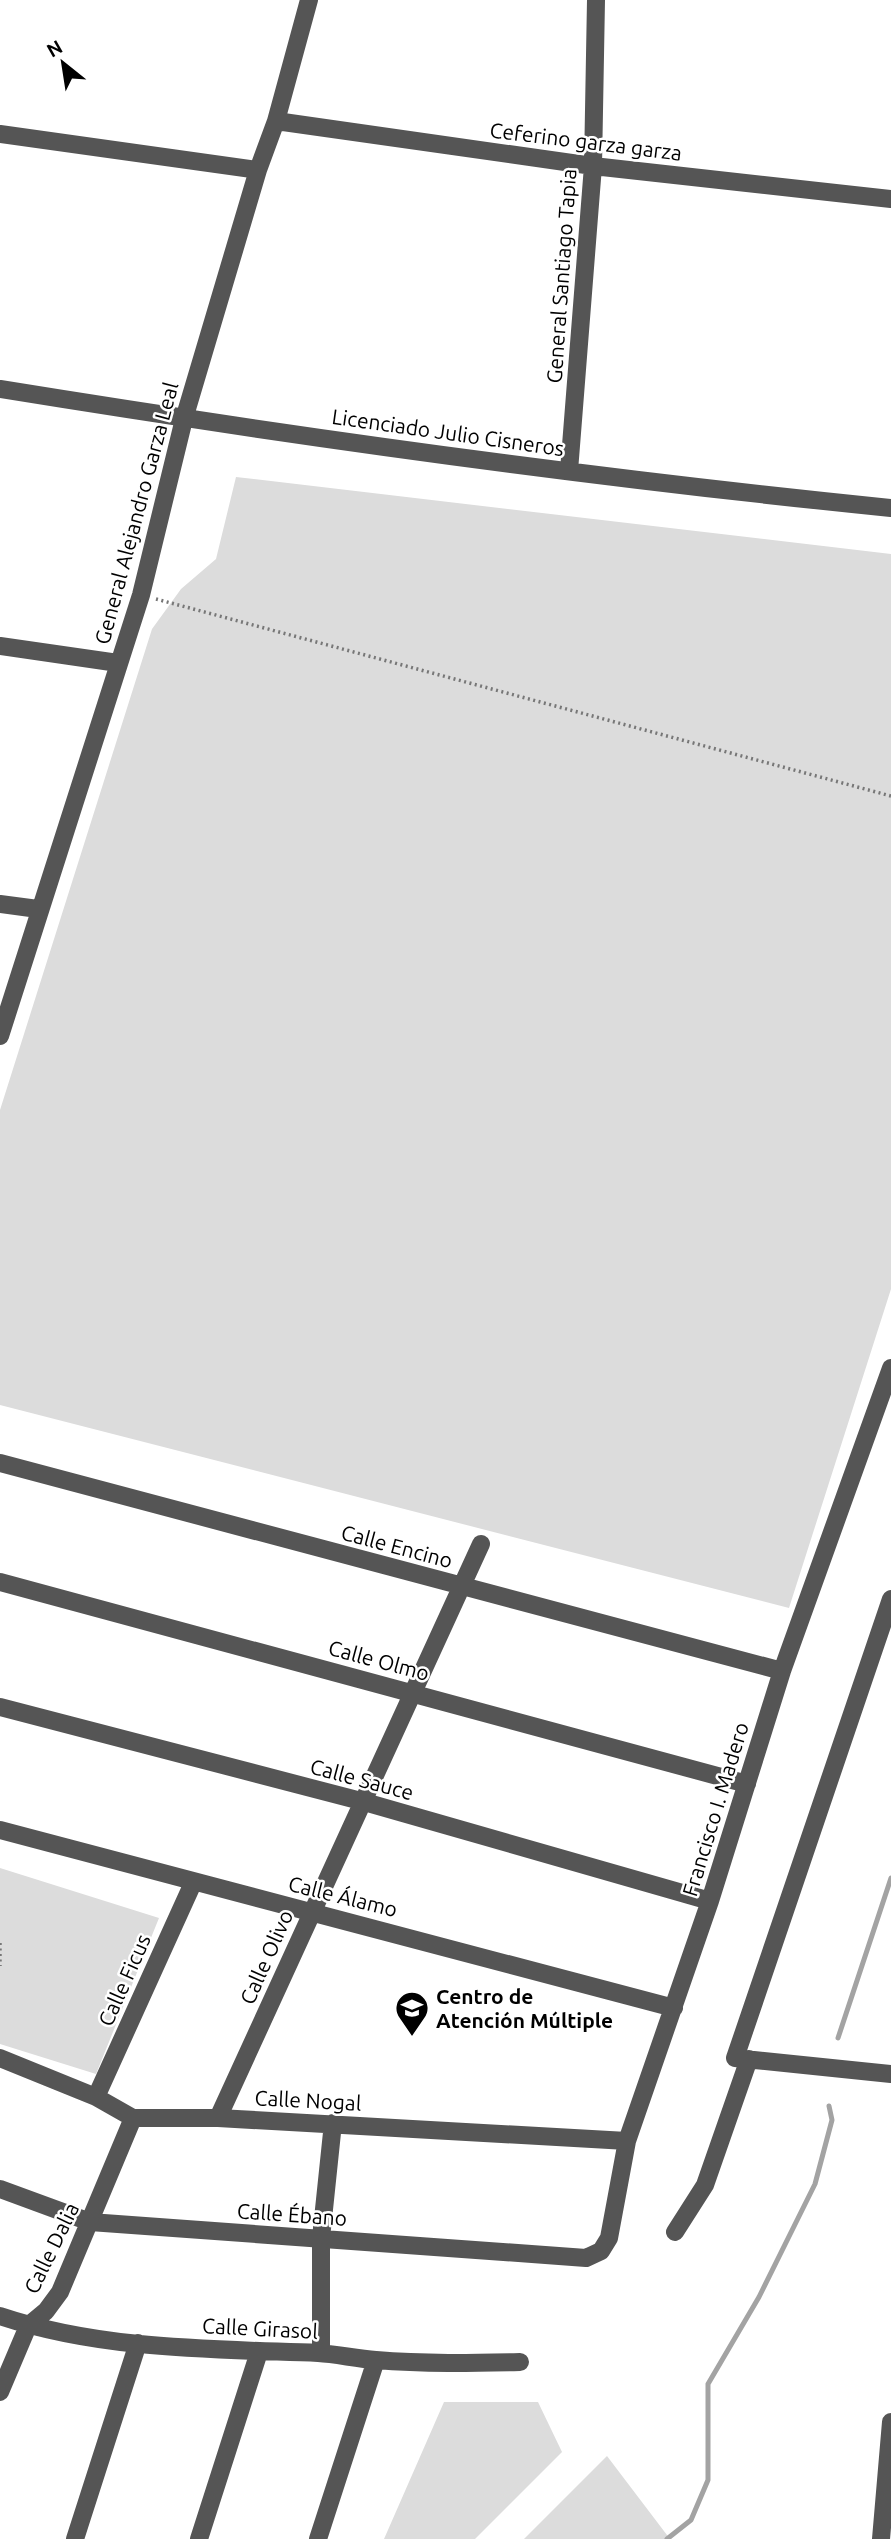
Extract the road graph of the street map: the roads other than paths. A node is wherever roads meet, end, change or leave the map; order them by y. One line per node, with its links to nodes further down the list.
1 (309, 0): 3 (street, General Alejandro Garza Leal)
2 (596, 0): 5 (street, General Santiago Tapia)
3 (276, 121): 5 (street, Ceferino garza garza); 6 (street, General Alejandro Garza Leal)
4 (0, 134): 6 (street)
5 (593, 166): 7 (street, Ceferino garza garza); 10 (street, General Santiago Tapia)
6 (258, 170): 9 (street, General Alejandro Garza Leal)
7 (891, 199)
8 (0, 389): 9 (street, Licenciado Julio Cisneros)
9 (184, 419): 10 (street, Licenciado Julio Cisneros); 13 (street, General Alejandro Garza Leal)
10 (569, 471): 11 (street, Licenciado Julio Cisneros)
11 (891, 508)
12 (0, 646): 13 (street)
13 (118, 663): 15 (street, General Alejandro Garza Leal)
14 (0, 904): 15 (street)
15 (38, 909): 16 (street, General Alejandro Garza Leal)
16 (0, 1037)
17 (891, 1368): 23 (street, Francisco I. Madero)
18 (0, 1463): 21 (street, Calle Encino)
19 (481, 1544): 21 (street, Calle Olivo)
20 (0, 1582): 24 (street, Calle Olmo)
21 (463, 1587): 23 (street, Calle Encino); 24 (street, Calle Olivo)
22 (891, 1599): 34 (street)
23 (782, 1671): 26 (street, Francisco I. Madero)
24 (412, 1692): 26 (street, Calle Olmo); 27 (street, Calle Olivo)
25 (0, 1707): 27 (street, Calle Sauce)
26 (747, 1784): 30 (street, Francisco I. Madero)
27 (361, 1801): 30 (street, Calle Sauce); 31 (street, Calle Olivo)
28 (0, 1830): 29 (street, Calle Álamo)
29 (192, 1883): 31 (street, Calle Álamo); 36 (street, Calle Ficus)
30 (710, 1901): 32 (street, Francisco I. Madero)
31 (312, 1910): 32 (street, Calle Álamo); 38 (street, Calle Olivo)
32 (674, 2008): 40 (street, Francisco I. Madero)
33 (0, 2057): 36 (street, Calle Nogal)
34 (749, 2059): 35 (street); 43 (street)
35 (891, 2074)
36 (96, 2097): 37 (street, Calle Nogal)
37 (133, 2118): 38 (street, Calle Nogal); 42 (street, Calle Dalia)
38 (218, 2118): 39 (street, Calle Nogal)
39 (334, 2123): 40 (street, Calle Nogal); 44 (street)
40 (627, 2141): 45 (street, Francisco I. Madero)
41 (0, 2189): 42 (street, Calle Ébano)
42 (90, 2222): 44 (street, Calle Ébano); 47 (street, Calle Dalia)
43 (676, 2232)
44 (321, 2238): 45 (street, Calle Ébano); 50 (street)
45 (586, 2258)
46 (0, 2316): 47 (street, Calle Girasol)
47 (28, 2326): 48 (street, Calle Girasol); 53 (street, Calle Dalia)
48 (138, 2343): 49 (street, Calle Girasol); 55 (street)
49 (259, 2353): 50 (street, Calle Girasol); 56 (street)
50 (321, 2353): 51 (street, Calle Girasol)
51 (376, 2360): 52 (street, Calle Girasol); 57 (street)
52 (520, 2362)
53 (0, 2392)
54 (891, 2422): 58 (street)
55 (75, 2539)
56 (199, 2539)
57 (318, 2539)
58 (881, 2539)

